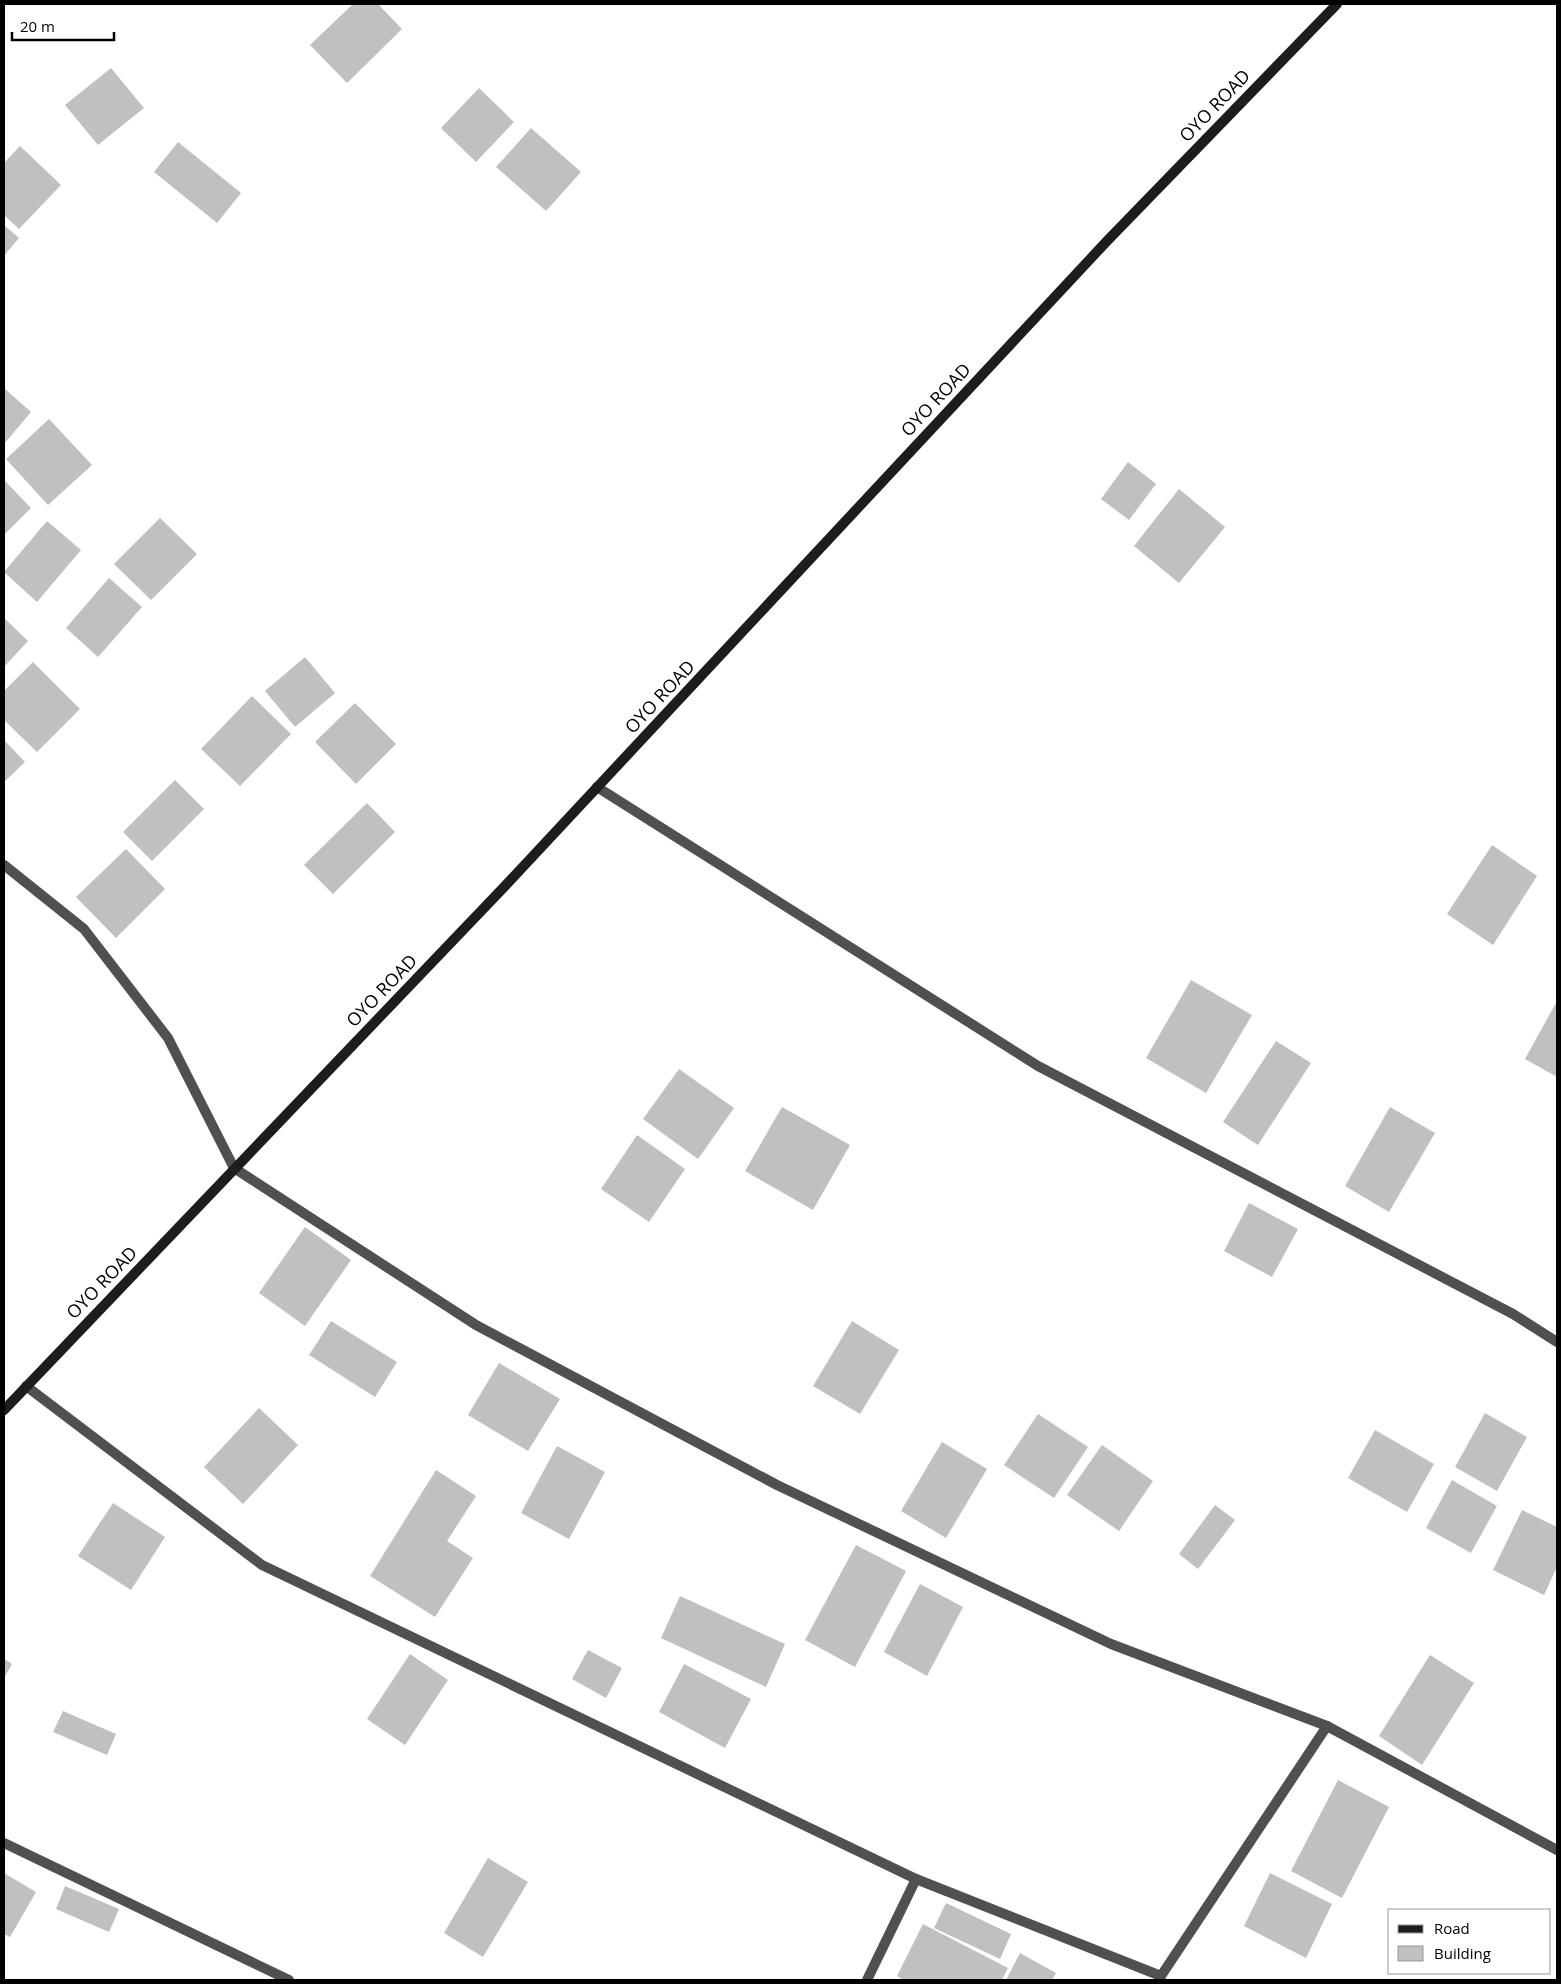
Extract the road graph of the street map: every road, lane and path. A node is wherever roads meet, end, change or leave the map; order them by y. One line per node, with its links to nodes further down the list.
1 (1337, 4): 2 (street, OYO ROAD)
2 (597, 787): 4 (street, OYO ROAD); 5 (street)
3 (4, 865): 4 (street)
4 (234, 1168): 6 (street, OYO ROAD); 8 (street)
5 (1557, 1342)
6 (26, 1386): 7 (street, OYO ROAD); 11 (street)
7 (4, 1410)
8 (1326, 1726): 10 (street); 12 (street)
9 (4, 1843): 13 (street)
10 (1557, 1850)
11 (916, 1879): 12 (street); 14 (street)
12 (1161, 1978)
13 (289, 1980)
14 (867, 1980)

